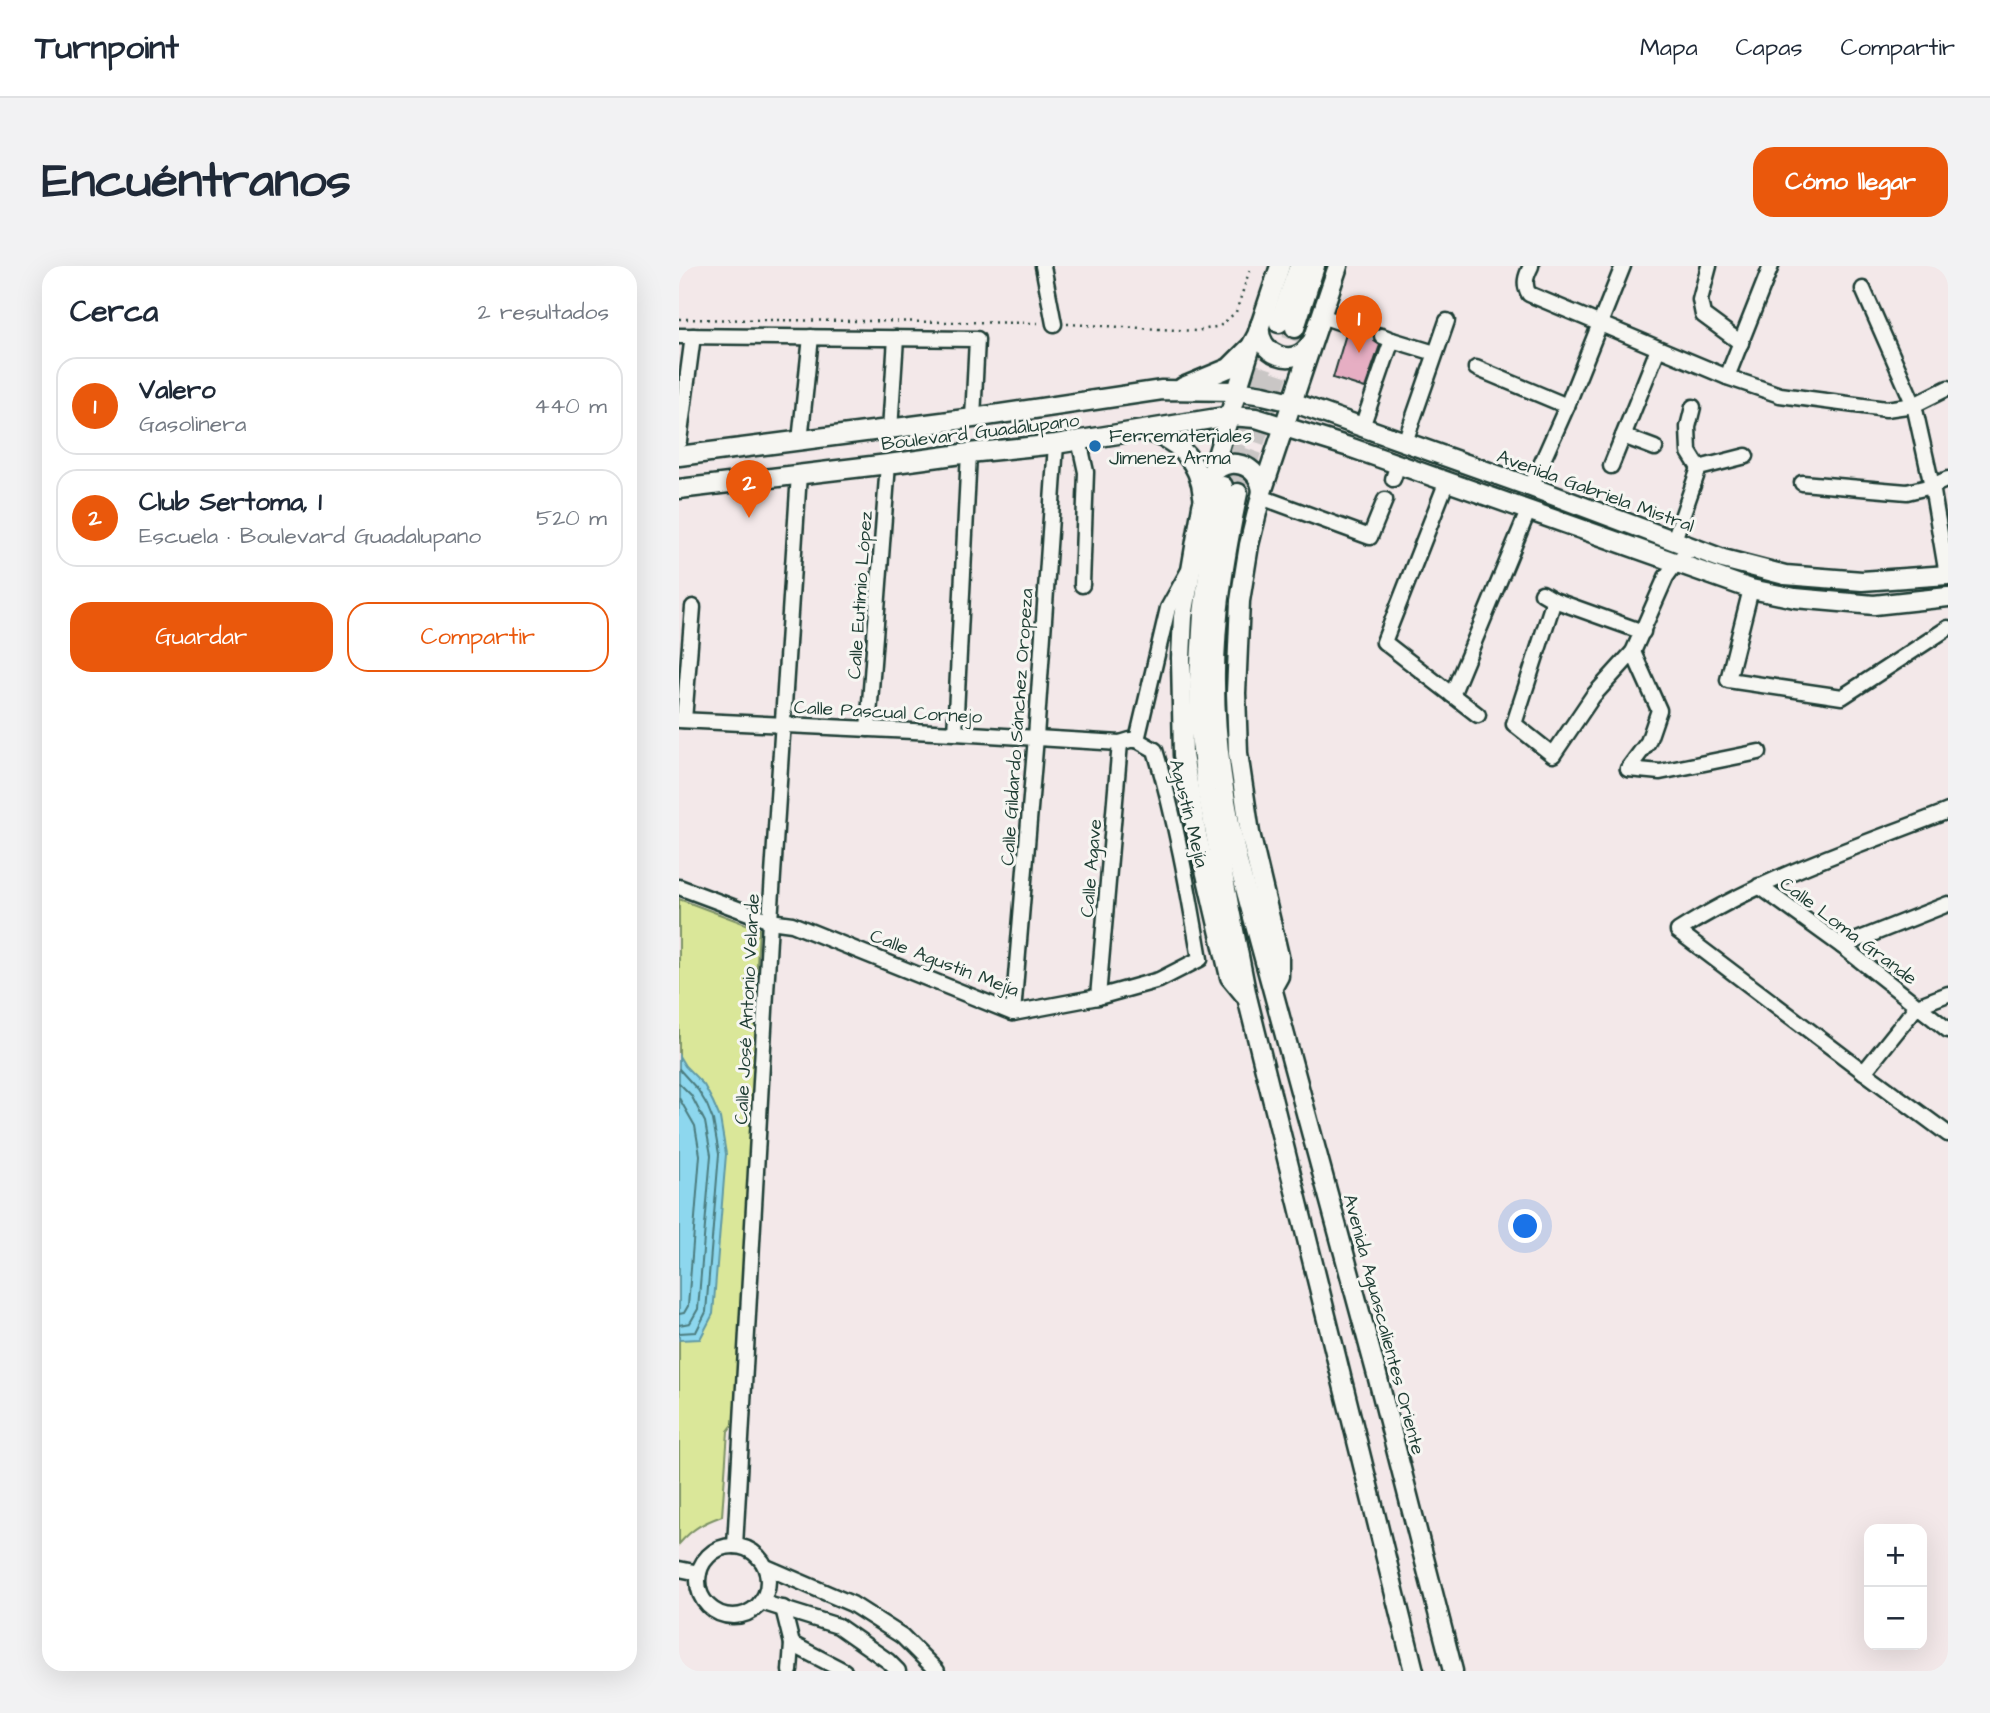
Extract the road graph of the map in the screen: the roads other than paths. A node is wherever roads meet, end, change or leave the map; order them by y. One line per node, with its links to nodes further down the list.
1 (1043, 266): 13 (street)
2 (1280, 266): 14 (main road, Avenida Aguascalientes Oriente)
3 (1299, 266): 14 (main road, Avenida Aguascalientes Oriente)
4 (1315, 266): 14 (main road, Avenida Aguascalientes Oriente)
5 (1338, 266): 11 (main road, Avenida Aguascalientes Oriente)
6 (1531, 266): 15 (street)
7 (1623, 266): 15 (street)
8 (1709, 266): 21 (street)
9 (1771, 266): 21 (street)
10 (1863, 289): 32 (street)
11 (1321, 316): 16 (street); 20 (main road, Avenida Aguascalientes Oriente)
12 (1447, 321): 24 (street)
13 (1054, 324)
14 (1278, 324): 20 (main road); 22 (main road, Avenida Aguascalientes Oriente)
15 (1601, 324): 23 (street); 31 (street)
16 (1348, 325)
17 (686, 336): 18 (street); 41 (street)
18 (811, 337): 19 (street); 43 (street)
19 (896, 338): 35 (street); 38 (street)
20 (1313, 339): 30 (main road, Avenida Aguascalientes Oriente)
21 (1741, 343): 26 (street)
22 (1251, 346): 28 (main road); 29 (main road, Avenida Aguascalientes Oriente)
23 (1658, 349): 26 (street); 40 (street)
24 (1435, 352): 37 (street); 44 (street)
25 (1476, 368): 31 (street)
26 (1727, 377): 32 (street)
27 (1948, 388): 32 (street)
28 (1176, 390): 29 (main road, Boulevard Guadalupano); 35 (main road, Boulevard Guadalupano)
29 (1237, 391): 30 (main road, Avenida Gabriela Mistral); 34 (main road, Avenida Aguascalientes Oriente)
30 (1292, 402): 36 (main road, Avenida Aguascalientes Oriente); 37 (main road, Avenida Gabriela Mistral)
31 (1567, 405): 59 (street)
32 (1914, 405): 58 (street)
33 (1693, 407): 52 (street)
34 (1230, 416): 36 (main road, Boulevard Guadalupano); 39 (main road, Boulevard Guadalupano); 57 (main road, Avenida Aguascalientes Oriente)
35 (973, 418): 38 (main road, Boulevard Guadalupano)
36 (1284, 428): 55 (main road); 61 (main road, Avenida Aguascalientes Oriente)
37 (1362, 428): 44 (main road, Avenida Gabriela Mistral)
38 (890, 430): 43 (main road, Boulevard Guadalupano)
39 (1134, 431): 42 (main road, Boulevard Guadalupano); 63 (main road)
40 (1623, 436): 46 (street); 51 (street)
41 (679, 440)
42 (1079, 440): 45 (main road, Boulevard Guadalupano); 69 (street)
43 (800, 441): 48 (main road, Boulevard Guadalupano)
44 (1405, 442): 59 (main road, Avenida Gabriela Mistral)
45 (1056, 444): 47 (main road, Boulevard Guadalupano); 82 (street, Calle Gildardo Sánchez Oropeza)
46 (1655, 448)
47 (969, 453): 50 (main road, Boulevard Guadalupano); 81 (street)
48 (679, 456)
49 (1746, 456): 52 (street)
50 (888, 464): 53 (main road, Boulevard Guadalupano); 80 (street, Calle Eutimio López)
51 (1611, 466)
52 (1699, 468): 65 (street)
53 (799, 474): 60 (main road, Boulevard Guadalupano); 79 (street, Calle José Antonio Velarde)
54 (1948, 479): 58 (street)
55 (1447, 481): 64 (main road); 76 (street)
56 (1802, 484): 58 (street)
57 (1223, 485): 61 (main road); 63 (main road, Avenida Aguascalientes Oriente); 93 (main road, Avenida Aguascalientes Oriente); 96 (main road, Avenida Aguascalientes Oriente)
58 (1932, 486): 68 (street)
59 (1531, 487): 65 (main road, Avenida Gabriela Mistral)
60 (679, 489)
61 (1261, 495): 62 (street); 93 (main road, Avenida Aguascalientes Oriente)
62 (1385, 500)
63 (1202, 506): 67 (main road, Avenida Aguascalientes Oriente)
64 (1529, 509): 66 (main road); 76 (street)
65 (1682, 544): 66 (street); 68 (main road, Avenida Gabriela Mistral)
66 (1676, 563): 70 (main road); 74 (street)
67 (1190, 569): 83 (street); 96 (main road, Avenida Aguascalientes Oriente)
68 (1947, 575)
69 (1082, 585)
70 (1751, 589): 71 (main road); 73 (street)
71 (1948, 597)
72 (692, 607): 78 (street)
73 (1948, 628)
74 (1643, 632): 75 (street); 75 (street)
75 (1633, 652): 85 (street)
76 (1452, 695): 77 (street)
77 (1478, 716)
78 (682, 720): 79 (street, Calle Pascual Cornejo)
79 (783, 725): 80 (street, Calle Pascual Cornejo); 90 (street, Calle José Antonio Velarde)
80 (868, 729): 81 (street, Calle Pascual Cornejo)
81 (955, 733): 82 (street, Calle Pascual Cornejo)
82 (1036, 737): 84 (street, Calle Pascual Cornejo); 98 (street, Calle Gildardo Sánchez Oropeza)
83 (1137, 740): 84 (street, Calle Pascual Cornejo); 92 (street, Agustín Mejía)
84 (1120, 743): 95 (street, Calle Agave)
85 (1759, 752)
86 (1948, 811): 87 (street)
87 (1759, 886): 91 (street, Calle Loma Grande); 100 (street)
88 (679, 887): 90 (street, Calle Agustín Mejía)
89 (1948, 904): 91 (street)
90 (770, 921): 98 (street, Calle Agustín Mejía); 102 (street, Calle José Antonio Velarde)
91 (1842, 946): 97 (street, Calle Loma Grande)
92 (1200, 959): 95 (street, Calle Agustín Mejía)
93 (1272, 988): 114 (main road, Avenida Aguascalientes Oriente)
94 (1948, 993): 97 (street)
95 (1098, 997): 98 (street, Calle Agustín Mejía)
96 (1247, 997): 113 (main road, Avenida Aguascalientes Oriente)
97 (1917, 1006): 99 (street, Calle Loma Grande); 100 (street)
98 (1013, 1013)
99 (1948, 1030)
100 (1864, 1072): 101 (street)
101 (1948, 1134)
102 (735, 1546): 103 (street); 105 (street)
103 (766, 1567): 106 (street); 112 (street)
104 (679, 1569): 105 (street)
105 (699, 1573): 106 (street)
106 (761, 1602): 107 (street)
107 (783, 1608): 108 (street); 111 (street)
108 (792, 1644): 109 (street); 110 (street)
109 (790, 1671)
110 (845, 1671)
111 (898, 1671)
112 (937, 1671)
113 (1414, 1671)
114 (1453, 1671)

